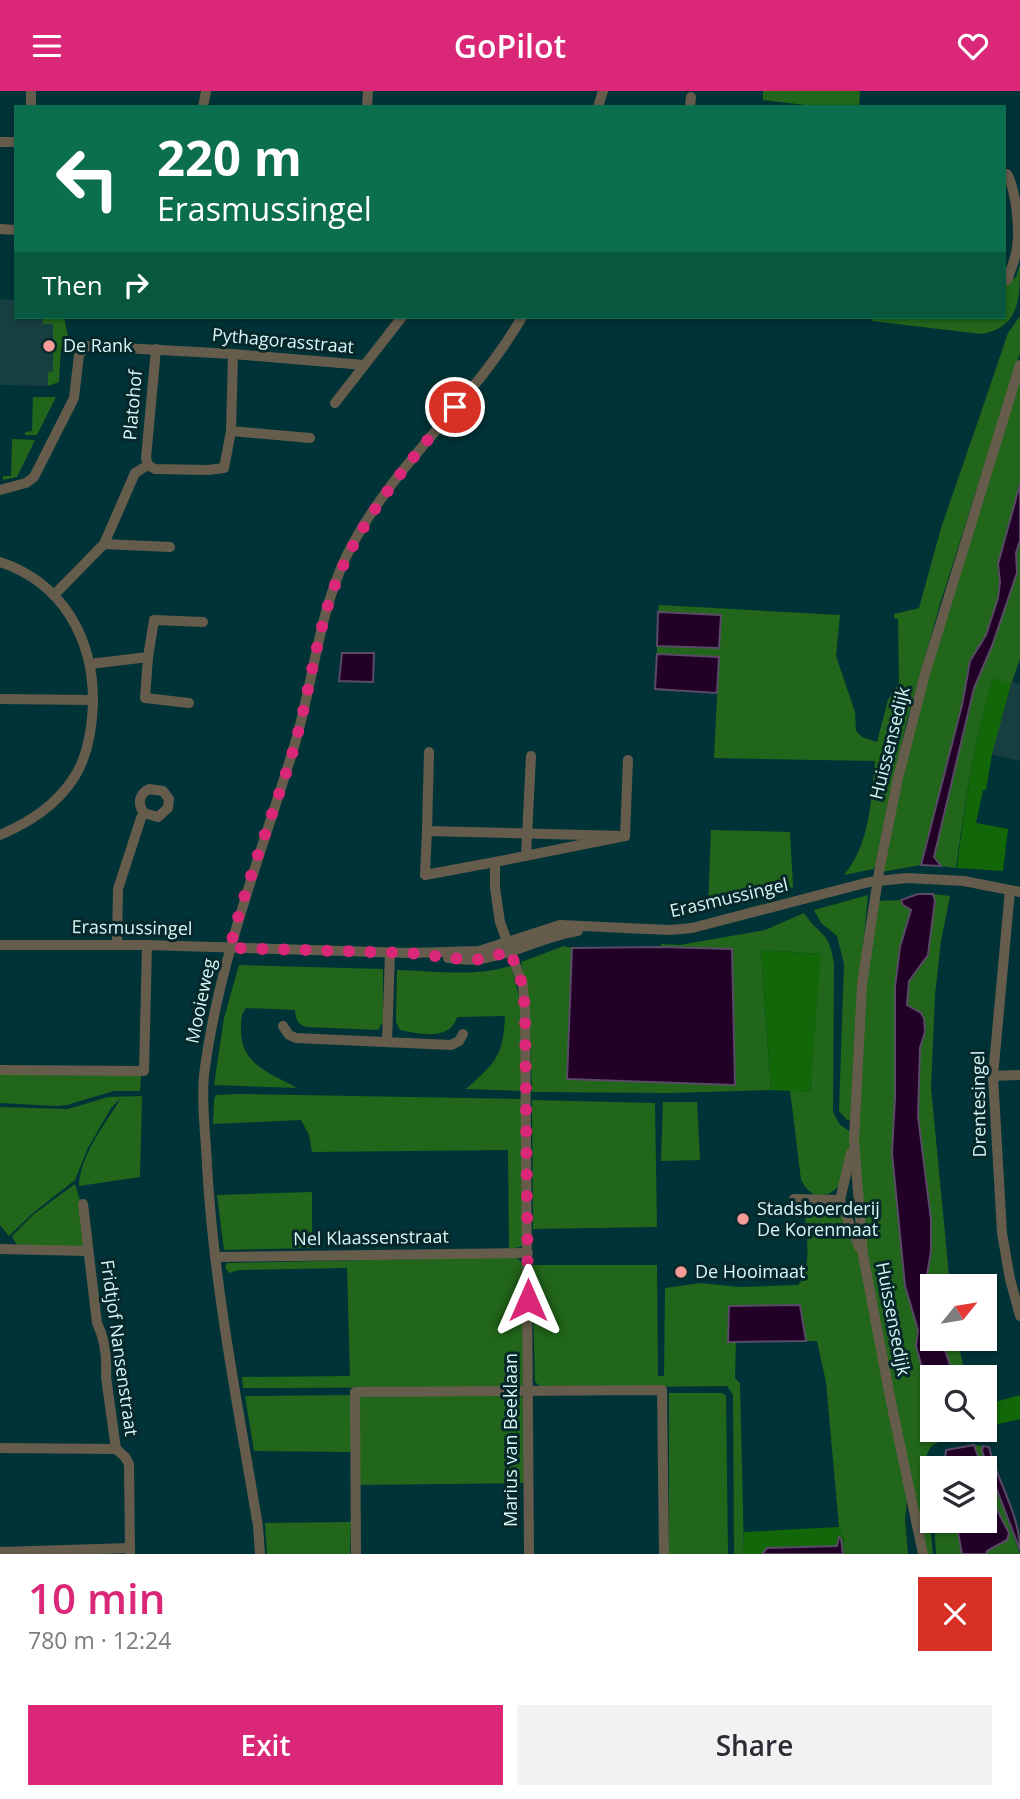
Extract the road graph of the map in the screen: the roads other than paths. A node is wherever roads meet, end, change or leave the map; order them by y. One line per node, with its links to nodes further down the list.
1 (1006, 174): 2 (street); 3 (street)
2 (1020, 180)
3 (1006, 280)
4 (400, 319): 8 (street, Pythagorasstraat)
5 (521, 319): 40 (street, Mooieweg)
6 (156, 349): 7 (street, Pythagorasstraat); 13 (street, Platohof); 14 (street, Pythagorasstraat)
7 (233, 354): 8 (street, Pythagorasstraat); 11 (street)
8 (365, 365): 10 (street, Pythagorasstraat)
9 (1020, 365): 48 (street, Huissensedijk, bridge)
10 (335, 403)
11 (230, 431): 12 (street); 13 (street)
12 (310, 438)
13 (148, 465): 15 (street)
14 (0, 490)
15 (104, 544): 16 (street); 18 (street)
16 (170, 547)
17 (0, 562): 18 (street)
18 (54, 595): 21 (street)
19 (203, 622): 20 (street)
20 (148, 657): 21 (street); 24 (street)
21 (90, 664): 23 (street)
22 (0, 699): 23 (street)
23 (93, 699): 31 (street)
24 (189, 703)
25 (429, 752): 29 (street)
26 (531, 756): 30 (street)
27 (628, 760): 32 (street)
28 (144, 813): 37 (street)
29 (427, 831): 30 (street); 34 (street)
30 (526, 833): 32 (street); 33 (street)
31 (0, 835)
32 (625, 836): 33 (street)
33 (526, 856): 34 (street)
34 (495, 862): 39 (street, Marius van Beeklaan)
35 (1015, 891): 39 (street, Erasmussingel); 47 (street, Drentesingel)
36 (0, 945): 37 (street, Erasmussingel)
37 (117, 945): 38 (street, Erasmussingel)
38 (146, 945): 40 (street, Erasmussingel); 45 (street)
39 (509, 946): 41 (street, Erasmussingel); 54 (street, Marius van Beeklaan)
40 (230, 948): 41 (street, Erasmussingel); 56 (street, Mooieweg)
41 (390, 953): 44 (street)
42 (283, 1026): 44 (street)
43 (463, 1034): 44 (street)
44 (387, 1042)
45 (0, 1070)
46 (1020, 1075): 47 (street)
47 (993, 1076): 57 (street, Drentesingel)
48 (854, 1140): 50 (street, Huissensedijk); 55 (street, Huissensedijk)
49 (794, 1199): 50 (street)
50 (840, 1200): 55 (street, Huissensedijk)
51 (83, 1204): 53 (street, Fridtjof Nansenstraat)
52 (0, 1249): 53 (street, Fridtjof Nansenstraat)
53 (88, 1251): 61 (street, Fridtjof Nansenstraat)
54 (528, 1254): 56 (street, Nel Klaassenstraat); 59 (street, Marius van Beeklaan)
55 (863, 1255): 68 (street, Huissensedijk)
56 (215, 1257): 64 (street, Mooieweg)
57 (1015, 1278): 58 (street, Drentesingel)
58 (1020, 1317)
59 (528, 1386): 65 (street); 66 (street, Marius van Beeklaan); 67 (street)
60 (0, 1448): 61 (street)
61 (116, 1449): 62 (street, Fridtjof Nansenstraat)
62 (130, 1551): 63 (street)
63 (0, 1552)
64 (260, 1554)
65 (356, 1554)
66 (529, 1554)
67 (664, 1554)
68 (923, 1554)

